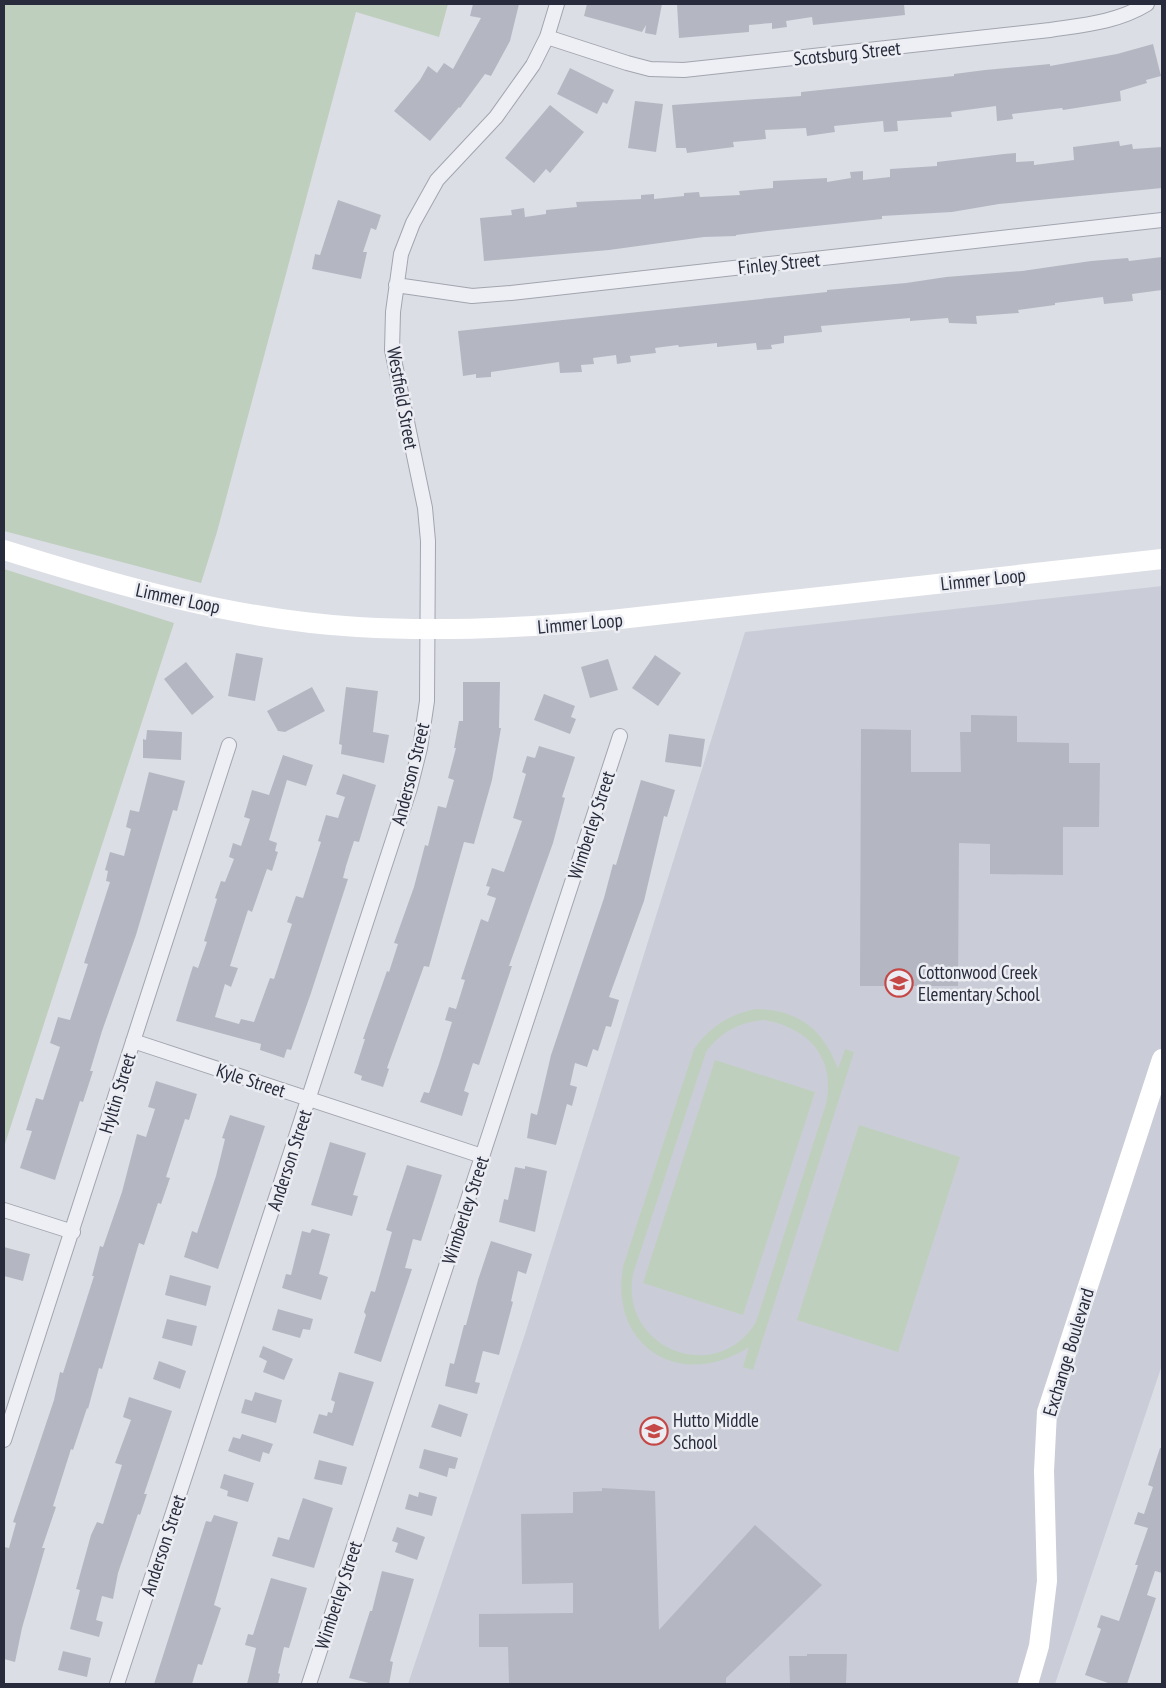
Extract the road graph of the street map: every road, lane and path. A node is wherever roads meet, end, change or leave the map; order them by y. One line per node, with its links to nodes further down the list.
1 (557, 4): 3 (street, Westfield Street)
2 (1148, 4): 3 (street, Scotsburg Street)
3 (547, 37): 5 (street, Westfield Street)
4 (1162, 220): 5 (street, Finley Street)
5 (396, 285): 8 (street, Westfield Street)
6 (4, 550): 8 (street, Limmer Loop)
7 (1162, 559): 8 (street, Limmer Loop)
8 (427, 629): 13 (street, Anderson Street)
9 (620, 736): 14 (street, Wimberley Street)
10 (228, 745): 11 (street, Hyltin Street)
11 (133, 1040): 13 (street, Kyle Street); 16 (street, Hyltin Street)
12 (1162, 1059): 20 (street, Exchange Boulevard)
13 (308, 1099): 14 (street, Kyle Street); 18 (street, Anderson Street)
14 (482, 1156): 19 (street, Wimberley Street)
15 (4, 1210): 16 (street)
16 (73, 1232): 17 (street, Hyltin Street)
17 (4, 1440)
18 (117, 1684)
19 (309, 1684)
20 (1028, 1684)

